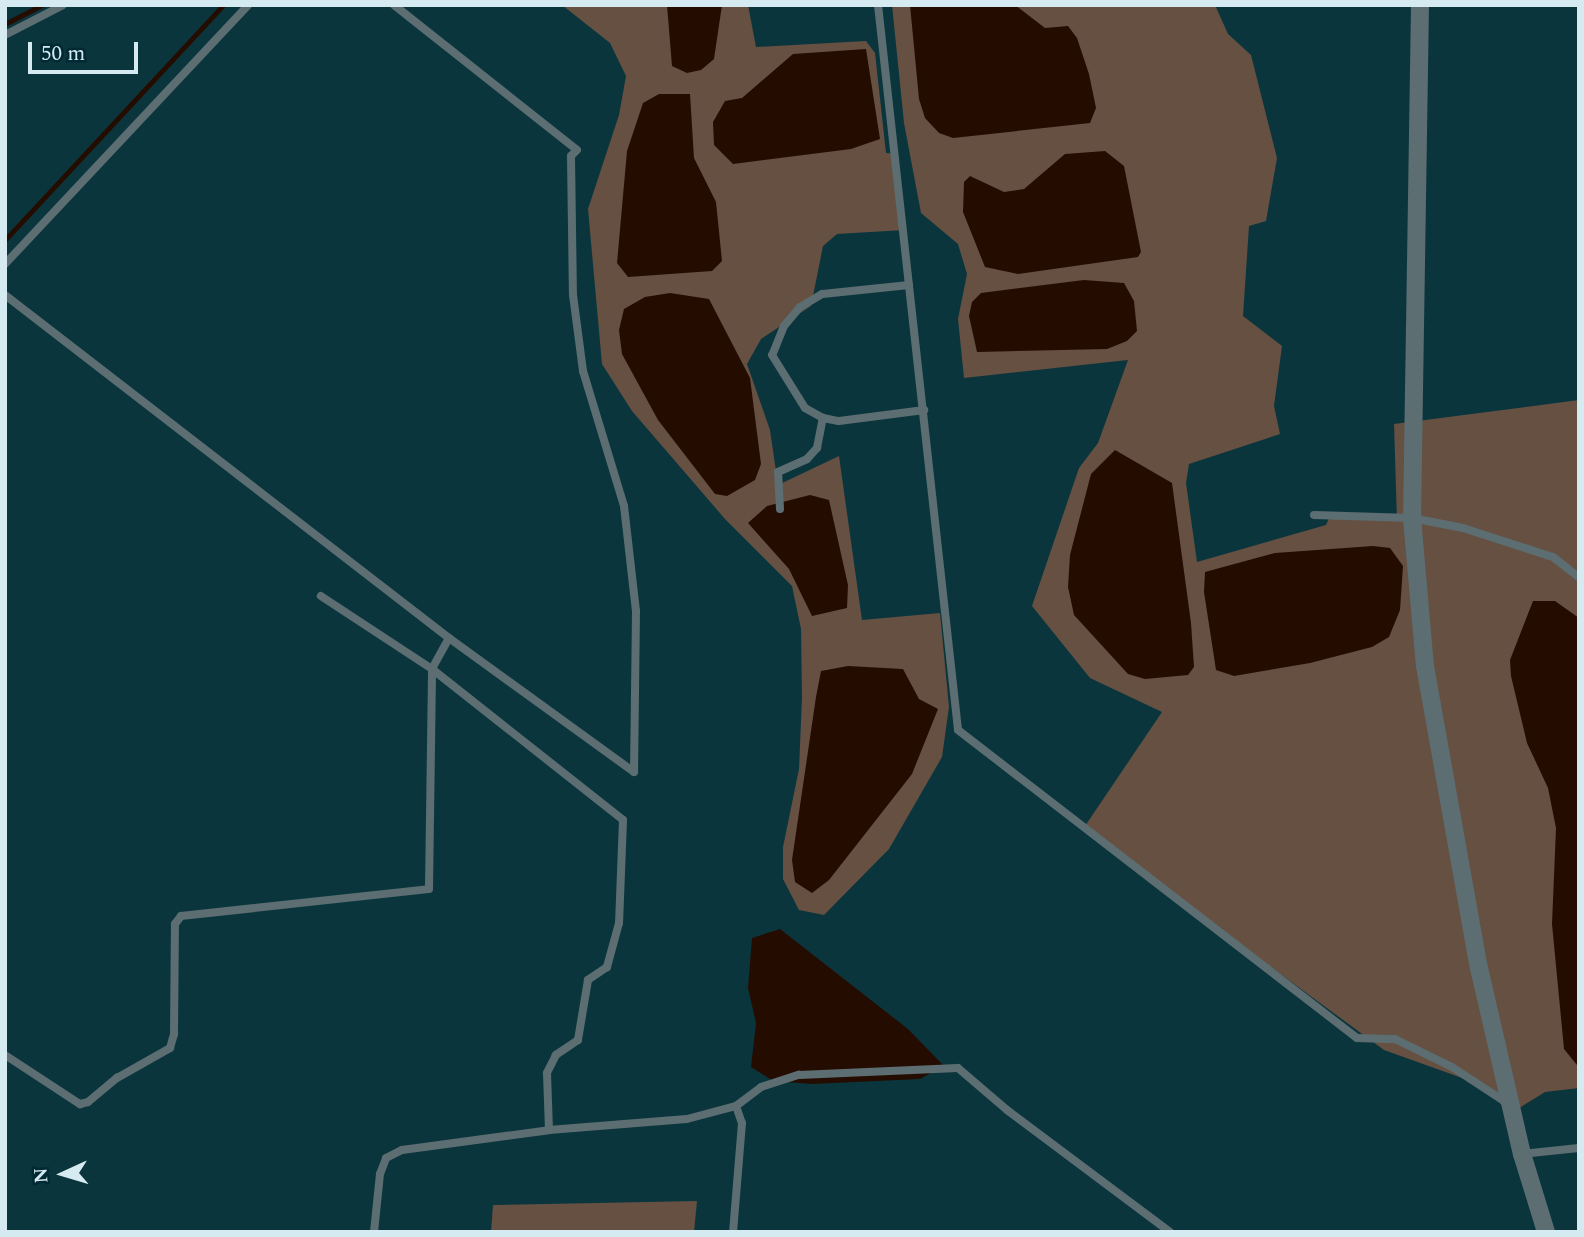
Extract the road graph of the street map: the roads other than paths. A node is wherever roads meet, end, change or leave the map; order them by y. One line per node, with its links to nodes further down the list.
1 (63, 5): 6 (lane)
2 (248, 5): 7 (lane)
3 (394, 5): 17 (lane)
4 (878, 5): 8 (lane)
5 (1420, 5): 14 (street)
6 (5, 35)
7 (5, 264)
8 (909, 285): 10 (lane); 11 (lane)
9 (5, 295): 17 (lane)
10 (924, 410): 11 (lane); 20 (lane)
11 (823, 418): 12 (lane)
12 (780, 509)
13 (1314, 515): 14 (lane)
14 (1412, 518): 15 (lane); 20 (street)
15 (1579, 577)
16 (321, 596): 18 (lane)
17 (449, 638): 18 (lane)
18 (432, 668): 19 (lane); 22 (lane)
19 (5, 1055)
20 (1510, 1104): 24 (street)
21 (736, 1106): 22 (lane); 26 (lane); 27 (lane)
22 (549, 1130): 25 (lane)
23 (1579, 1148): 24 (lane)
24 (1522, 1154): 28 (street)
25 (374, 1232)
26 (733, 1232)
27 (1170, 1232)
28 (1546, 1232)

